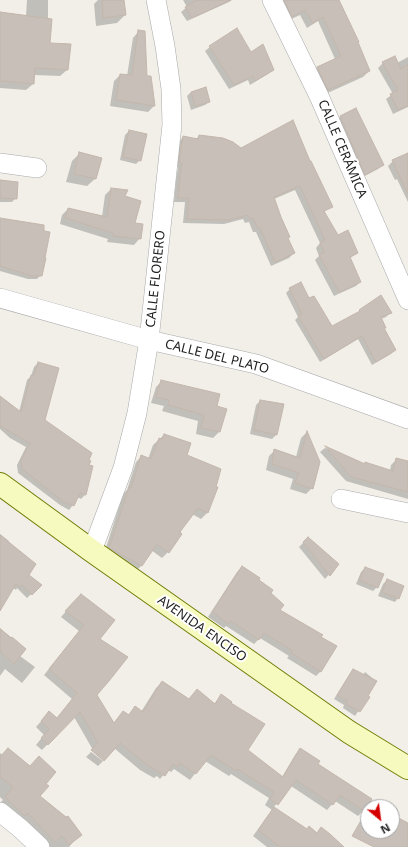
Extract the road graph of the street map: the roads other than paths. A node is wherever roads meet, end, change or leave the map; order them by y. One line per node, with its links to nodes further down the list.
1 (156, 0): 7 (street, CALLE FLORERO)
2 (272, 0): 6 (street, CALLE CERÁMICA)
3 (0, 163): 4 (street)
4 (37, 168)
5 (0, 298): 7 (street, CALLE DEL PLATO)
6 (408, 300)
7 (149, 340): 8 (street, CALLE DEL PLATO); 12 (street, CALLE FLORERO)
8 (408, 419)
9 (0, 484): 12 (main road, AVENIDA ENCISO)
10 (341, 499): 11 (street)
11 (408, 513)
12 (92, 551): 13 (main road, AVENIDA ENCISO)
13 (408, 768)
14 (0, 812): 15 (street)
15 (40, 847)

